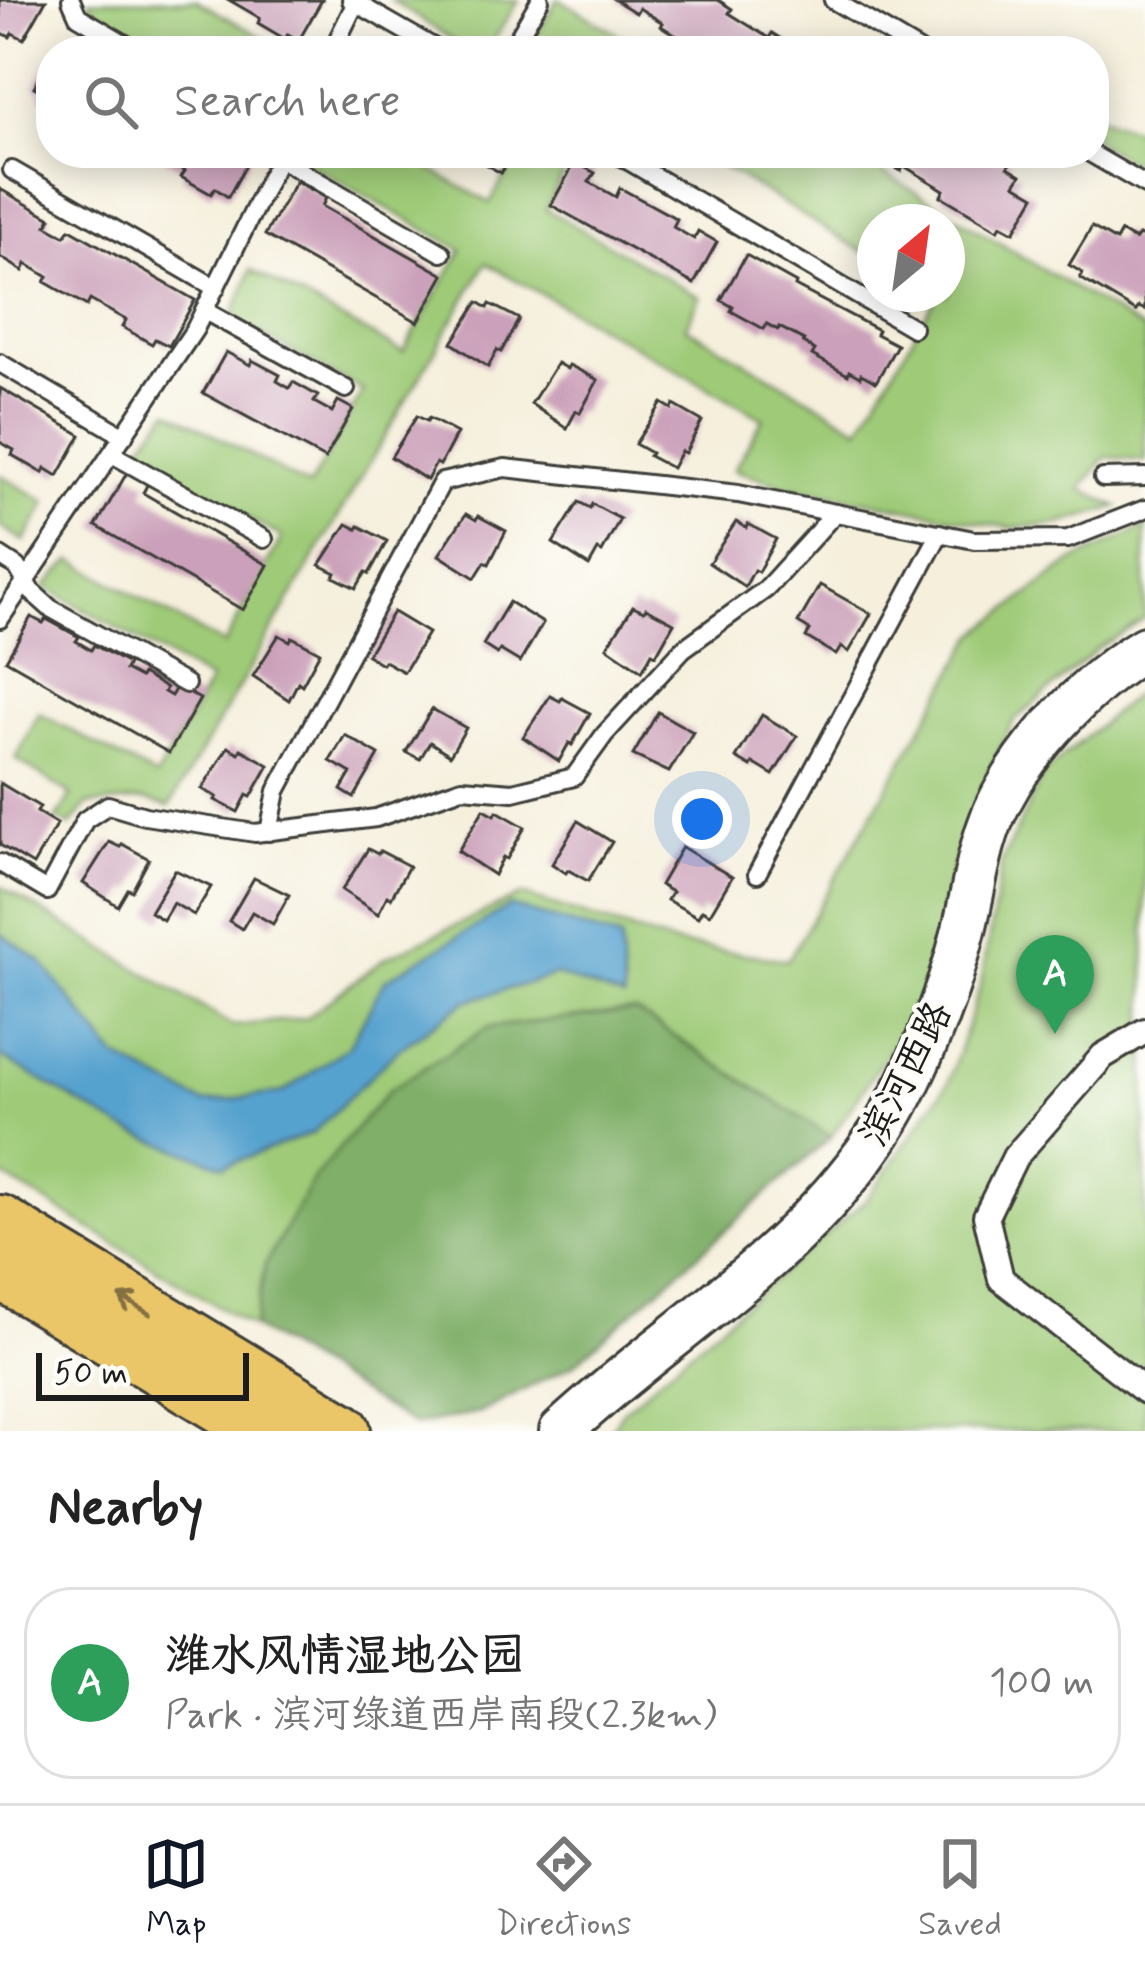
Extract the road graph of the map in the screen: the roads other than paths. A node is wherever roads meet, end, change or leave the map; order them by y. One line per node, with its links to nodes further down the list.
1 (71, 0): 5 (lane)
2 (540, 0): 8 (lane)
3 (833, 0): 9 (lane)
4 (355, 1): 6 (lane); 7 (lane)
5 (111, 36)
6 (339, 36)
7 (414, 36)
8 (519, 36)
9 (894, 36)
10 (1109, 164): 15 (lane)
11 (275, 168): 17 (lane)
12 (301, 168): 16 (lane)
13 (641, 168): 19 (lane)
14 (12, 170): 17 (lane)
15 (1145, 185)
16 (442, 253)
17 (216, 288): 18 (lane)
18 (205, 311): 21 (lane); 22 (lane)
19 (913, 328)
20 (0, 363): 22 (lane)
21 (346, 389)
22 (124, 436): 23 (lane)
23 (112, 454): 29 (lane); 31 (lane)
24 (1145, 477): 25 (lane)
25 (1103, 478)
26 (1145, 509): 28 (lane)
27 (835, 513): 28 (lane); 35 (lane); 35 (lane)
28 (940, 533): 37 (lane)
29 (264, 539)
30 (0, 556): 31 (lane)
31 (26, 583): 32 (lane); 34 (lane)
32 (0, 619)
33 (1145, 648): 44 (street, 滨河西路)
34 (186, 684)
35 (269, 832): 36 (lane)
36 (0, 863)
37 (757, 874)
38 (1145, 1031): 41 (street)
39 (0, 1223): 43 (main road, one-way to 39)
40 (0, 1271): 42 (main road)
41 (1145, 1390)
42 (264, 1431)
43 (343, 1431)
44 (561, 1431)

